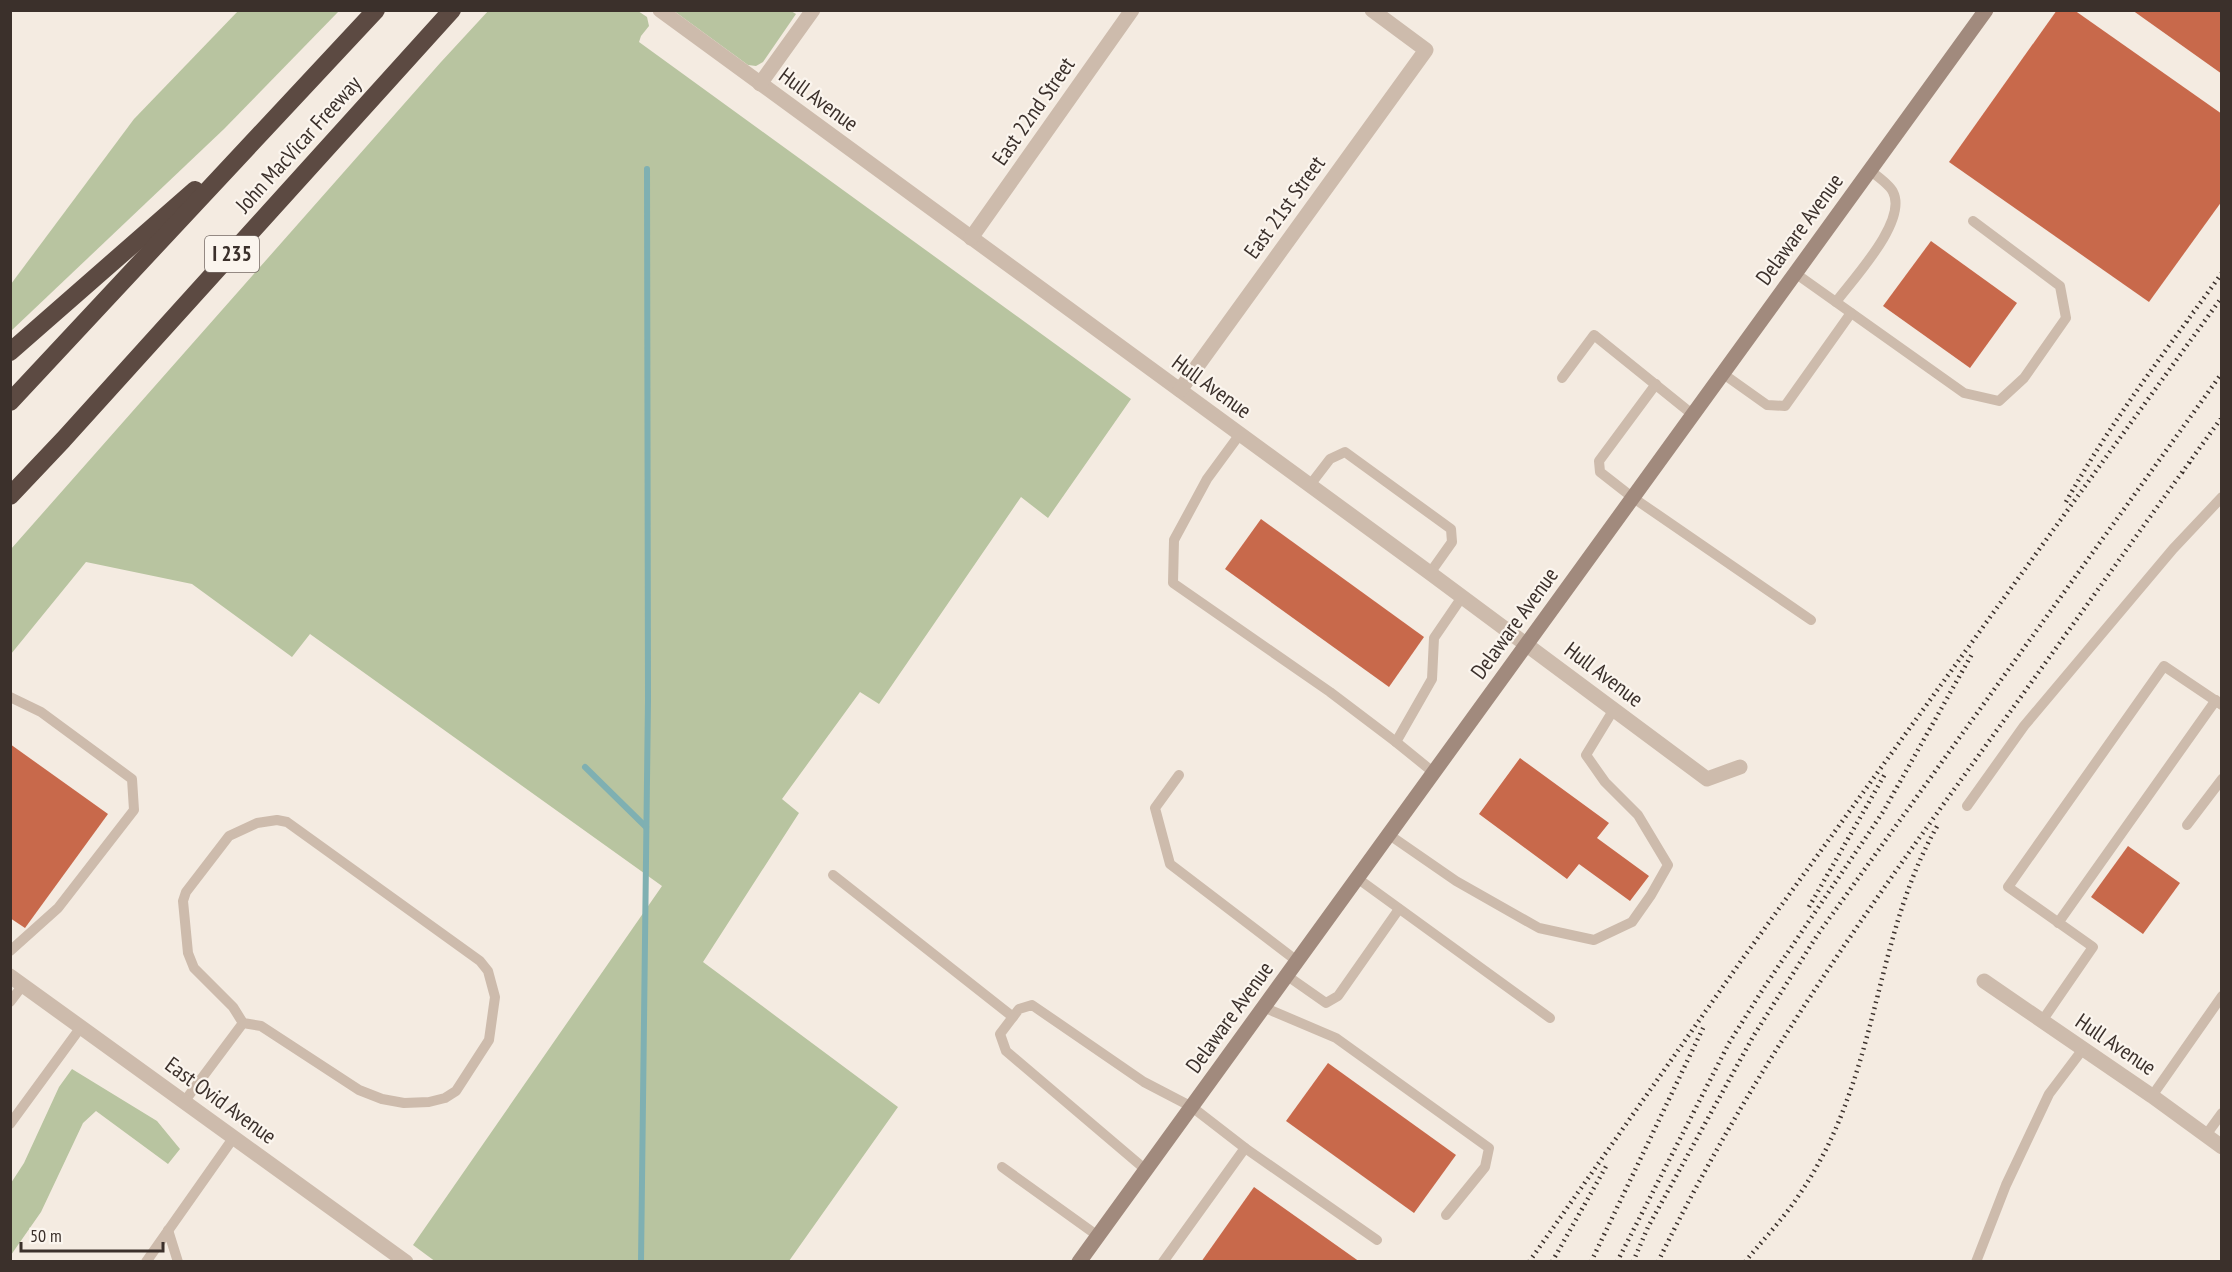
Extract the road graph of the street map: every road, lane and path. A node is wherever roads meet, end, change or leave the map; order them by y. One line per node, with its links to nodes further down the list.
1 (376, 10): 9 (highway, John MacVicar Freeway / I 235)
2 (452, 10): 25 (highway, John MacVicar Freeway / I 235)
3 (660, 10): 8 (street, Hull Avenue)
4 (813, 10): 8 (street)
5 (1132, 10): 12 (street, East 22nd Street)
6 (1372, 10): 20 (street, East 21st Street)
7 (1986, 10): 10 (main road, Delaware Avenue)
8 (760, 84): 12 (street, Hull Avenue)
9 (273, 122): 16 (highway); 21 (highway, John MacVicar Freeway / I 235)
10 (1869, 170): 13 (main road, Delaware Avenue); 14 (lane)
11 (1972, 221): 15 (lane)
12 (971, 238): 20 (street, Hull Avenue)
13 (1795, 273): 14 (lane); 17 (main road, Delaware Avenue)
14 (1836, 303): 15 (lane)
15 (1851, 313): 17 (lane)
16 (10, 352)
17 (1722, 374): 22 (main road, Delaware Avenue)
18 (1562, 378): 19 (lane)
19 (1656, 384): 22 (lane); 26 (lane)
20 (1180, 390): 23 (street, Hull Avenue)
21 (10, 402)
22 (1692, 414): 26 (main road, Delaware Avenue)
23 (1240, 434): 24 (street, Hull Avenue); 35 (lane)
24 (1310, 485): 28 (street, Hull Avenue); 28 (lane)
25 (12, 495)
26 (1632, 496): 30 (lane); 31 (main road, Delaware Avenue)
27 (2222, 496): 40 (lane)
28 (1430, 573): 29 (street, Hull Avenue)
29 (1462, 597): 31 (street, Hull Avenue); 35 (lane)
30 (1811, 620)
31 (1526, 644): 34 (street, Hull Avenue); 37 (main road, Delaware Avenue)
32 (10, 697): 47 (lane)
33 (2219, 702): 46 (lane); 46 (lane)
34 (1614, 709): 36 (street, Hull Avenue); 42 (lane)
35 (1396, 742): 37 (lane)
36 (1740, 767)
37 (1433, 772): 42 (main road, Delaware Avenue)
38 (1179, 775): 48 (lane)
39 (2222, 779): 41 (lane)
40 (1968, 806)
41 (2187, 825)
42 (1389, 834): 44 (main road, Delaware Avenue)
43 (833, 875): 55 (lane)
44 (1357, 878): 45 (lane); 48 (main road, Delaware Avenue)
45 (1399, 909): 49 (lane); 56 (lane)
46 (2058, 923): 57 (lane)
47 (10, 951)
48 (1297, 961): 49 (main road, Delaware Avenue)
49 (1286, 975): 54 (main road, Delaware Avenue)
50 (17, 980): 53 (lane); 59 (street, East Ovid Avenue)
51 (1984, 981): 57 (street, Hull Avenue)
52 (2222, 996): 61 (lane)
53 (10, 1002)
54 (1263, 1007): 63 (main road, Delaware Avenue); 72 (lane)
55 (1013, 1017): 63 (lane); 71 (lane)
56 (1550, 1018)
57 (2042, 1021): 60 (street, Hull Avenue)
58 (243, 1023): 58 (lane); 62 (lane)
59 (81, 1027): 62 (street, East Ovid Avenue); 65 (lane)
60 (2084, 1049): 61 (street, Hull Avenue); 81 (lane)
61 (2152, 1096): 66 (street, Hull Avenue)
62 (184, 1101): 67 (street, East Ovid Avenue)
63 (1192, 1107): 69 (lane); 71 (main road, Delaware Avenue)
64 (2222, 1113): 66 (lane)
65 (10, 1124)
66 (2206, 1136): 68 (street, Hull Avenue)
67 (234, 1137): 73 (lane); 79 (street, East Ovid Avenue)
68 (2222, 1147)
69 (1245, 1148): 75 (lane); 80 (lane)
70 (1002, 1167): 74 (lane)
71 (1146, 1170): 74 (main road, Delaware Avenue)
72 (1446, 1215)
73 (168, 1230): 77 (lane); 78 (lane)
74 (1098, 1236): 76 (main road, Delaware Avenue)
75 (1377, 1240)
76 (1079, 1261)
77 (146, 1262)
78 (178, 1262)
79 (406, 1262)
80 (1163, 1262)
81 (1976, 1262)

